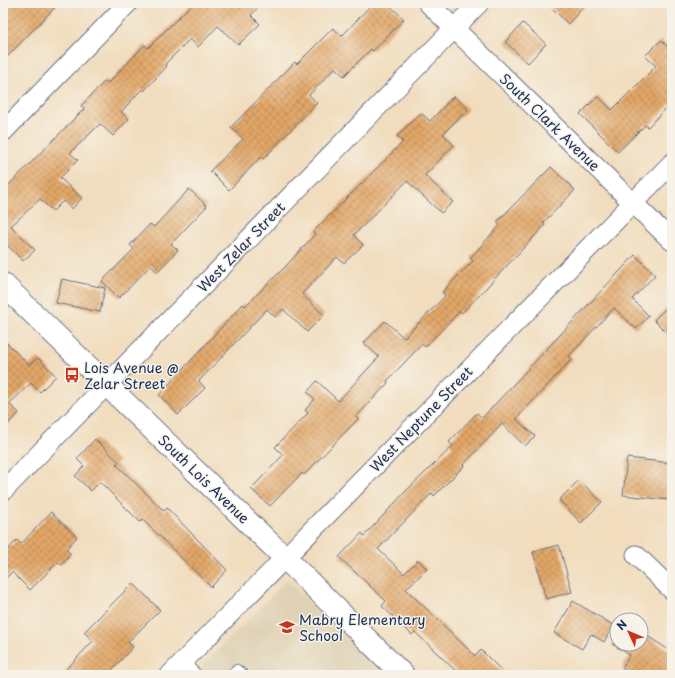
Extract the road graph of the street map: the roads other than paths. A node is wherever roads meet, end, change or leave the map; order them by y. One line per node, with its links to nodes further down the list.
1 (128, 3): 5 (street)
2 (428, 3): 4 (street, South Clark Avenue)
3 (479, 3): 4 (street, West Zelar Street)
4 (454, 28): 7 (street, South Clark Avenue); 10 (street, West Zelar Street)
5 (3, 132)
6 (672, 163): 7 (street, West Neptune Street)
7 (633, 202): 8 (street, South Clark Avenue); 13 (street, West Neptune Street)
8 (672, 241)
9 (3, 284): 10 (street, South Lois Avenue)
10 (107, 385): 11 (street, West Zelar Street); 13 (street, South Lois Avenue)
11 (3, 491)
12 (636, 555): 14 (street)
13 (285, 558): 15 (street, West Neptune Street); 20 (street, South Lois Avenue)
14 (672, 590)
15 (183, 661): 16 (street, West Neptune Street); 17 (lane)
16 (170, 675)
17 (197, 675)
18 (232, 675): 19 (lane)
19 (243, 675)
20 (403, 675)

